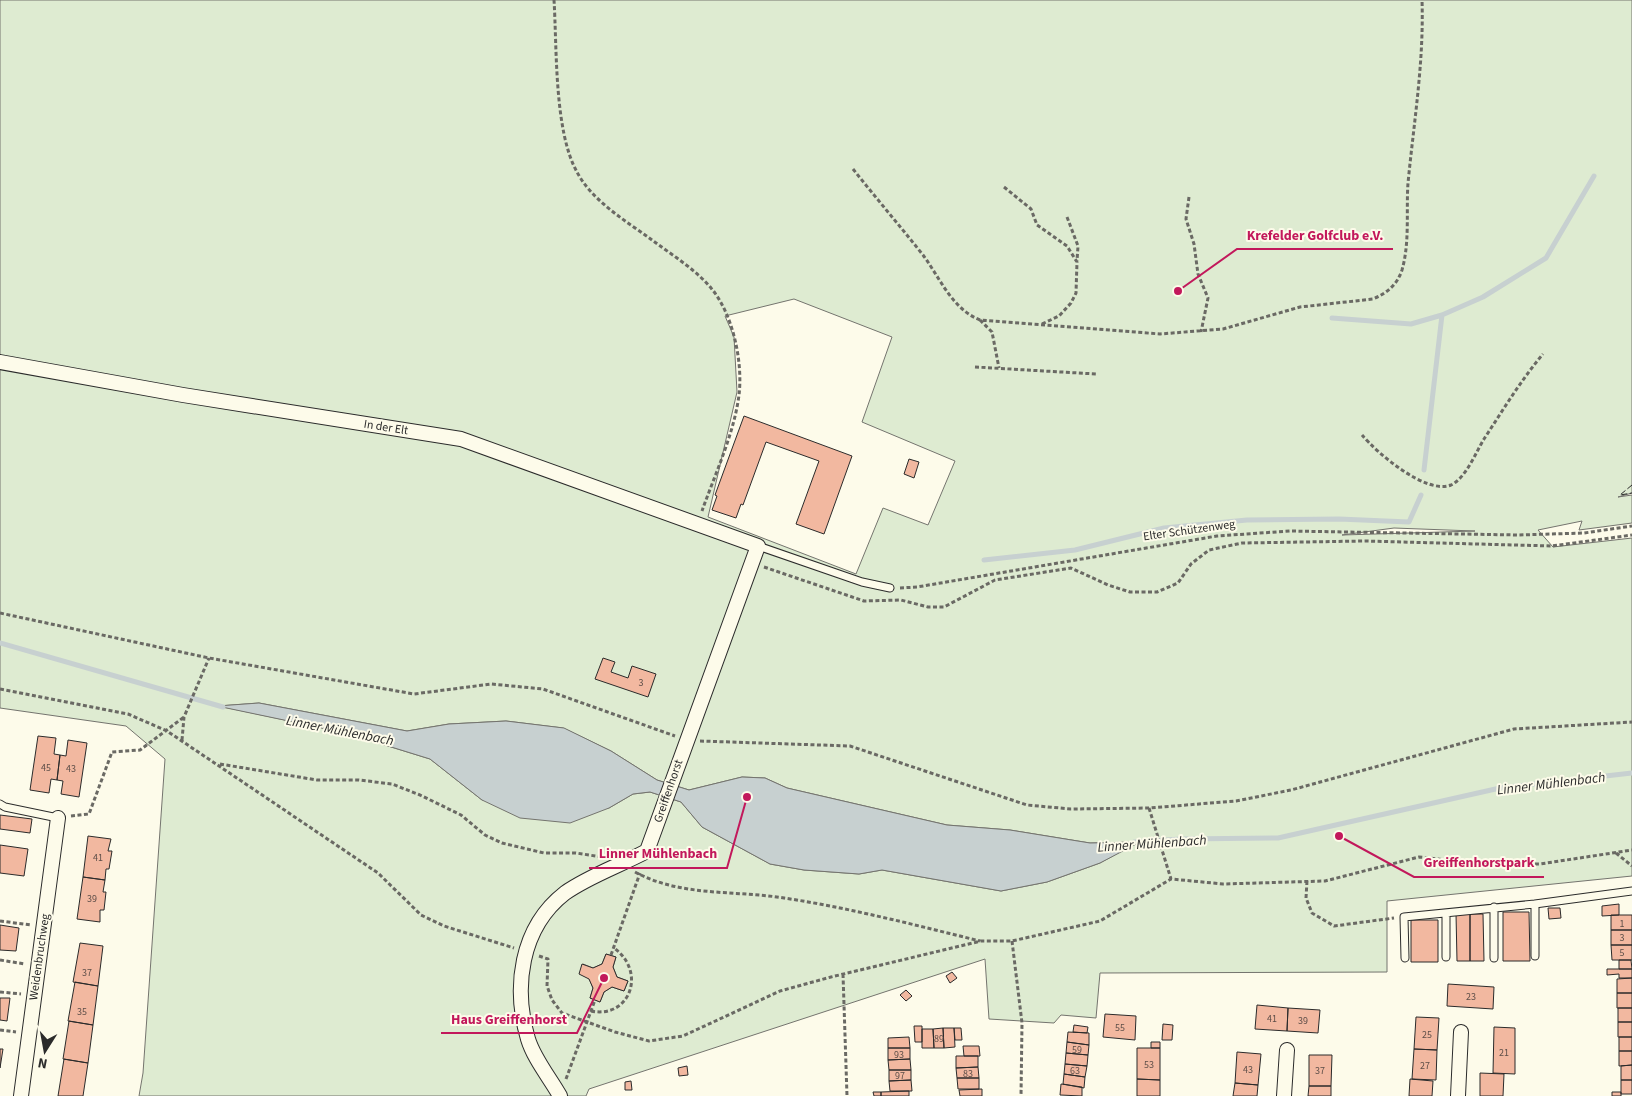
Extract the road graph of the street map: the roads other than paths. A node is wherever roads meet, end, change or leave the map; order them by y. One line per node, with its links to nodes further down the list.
1 (0, 362): 2 (street, In der Elt)
2 (758, 546): 3 (lane); 17 (street, Greiffenhorst)
3 (890, 588)
4 (0, 804): 5 (lane)
5 (58, 818): 16 (street, Weidenbruchweg)
6 (1632, 891): 7 (lane)
7 (1535, 904): 8 (lane); 10 (lane)
8 (1494, 908): 9 (lane); 13 (lane)
9 (1446, 913): 11 (lane); 12 (lane)
10 (1535, 956)
11 (1446, 957)
12 (1405, 958)
13 (1494, 958)
14 (1461, 1032): 19 (street)
15 (1287, 1050): 18 (street)
16 (21, 1096)
17 (560, 1096)
18 (1284, 1096)
19 (1458, 1096)

